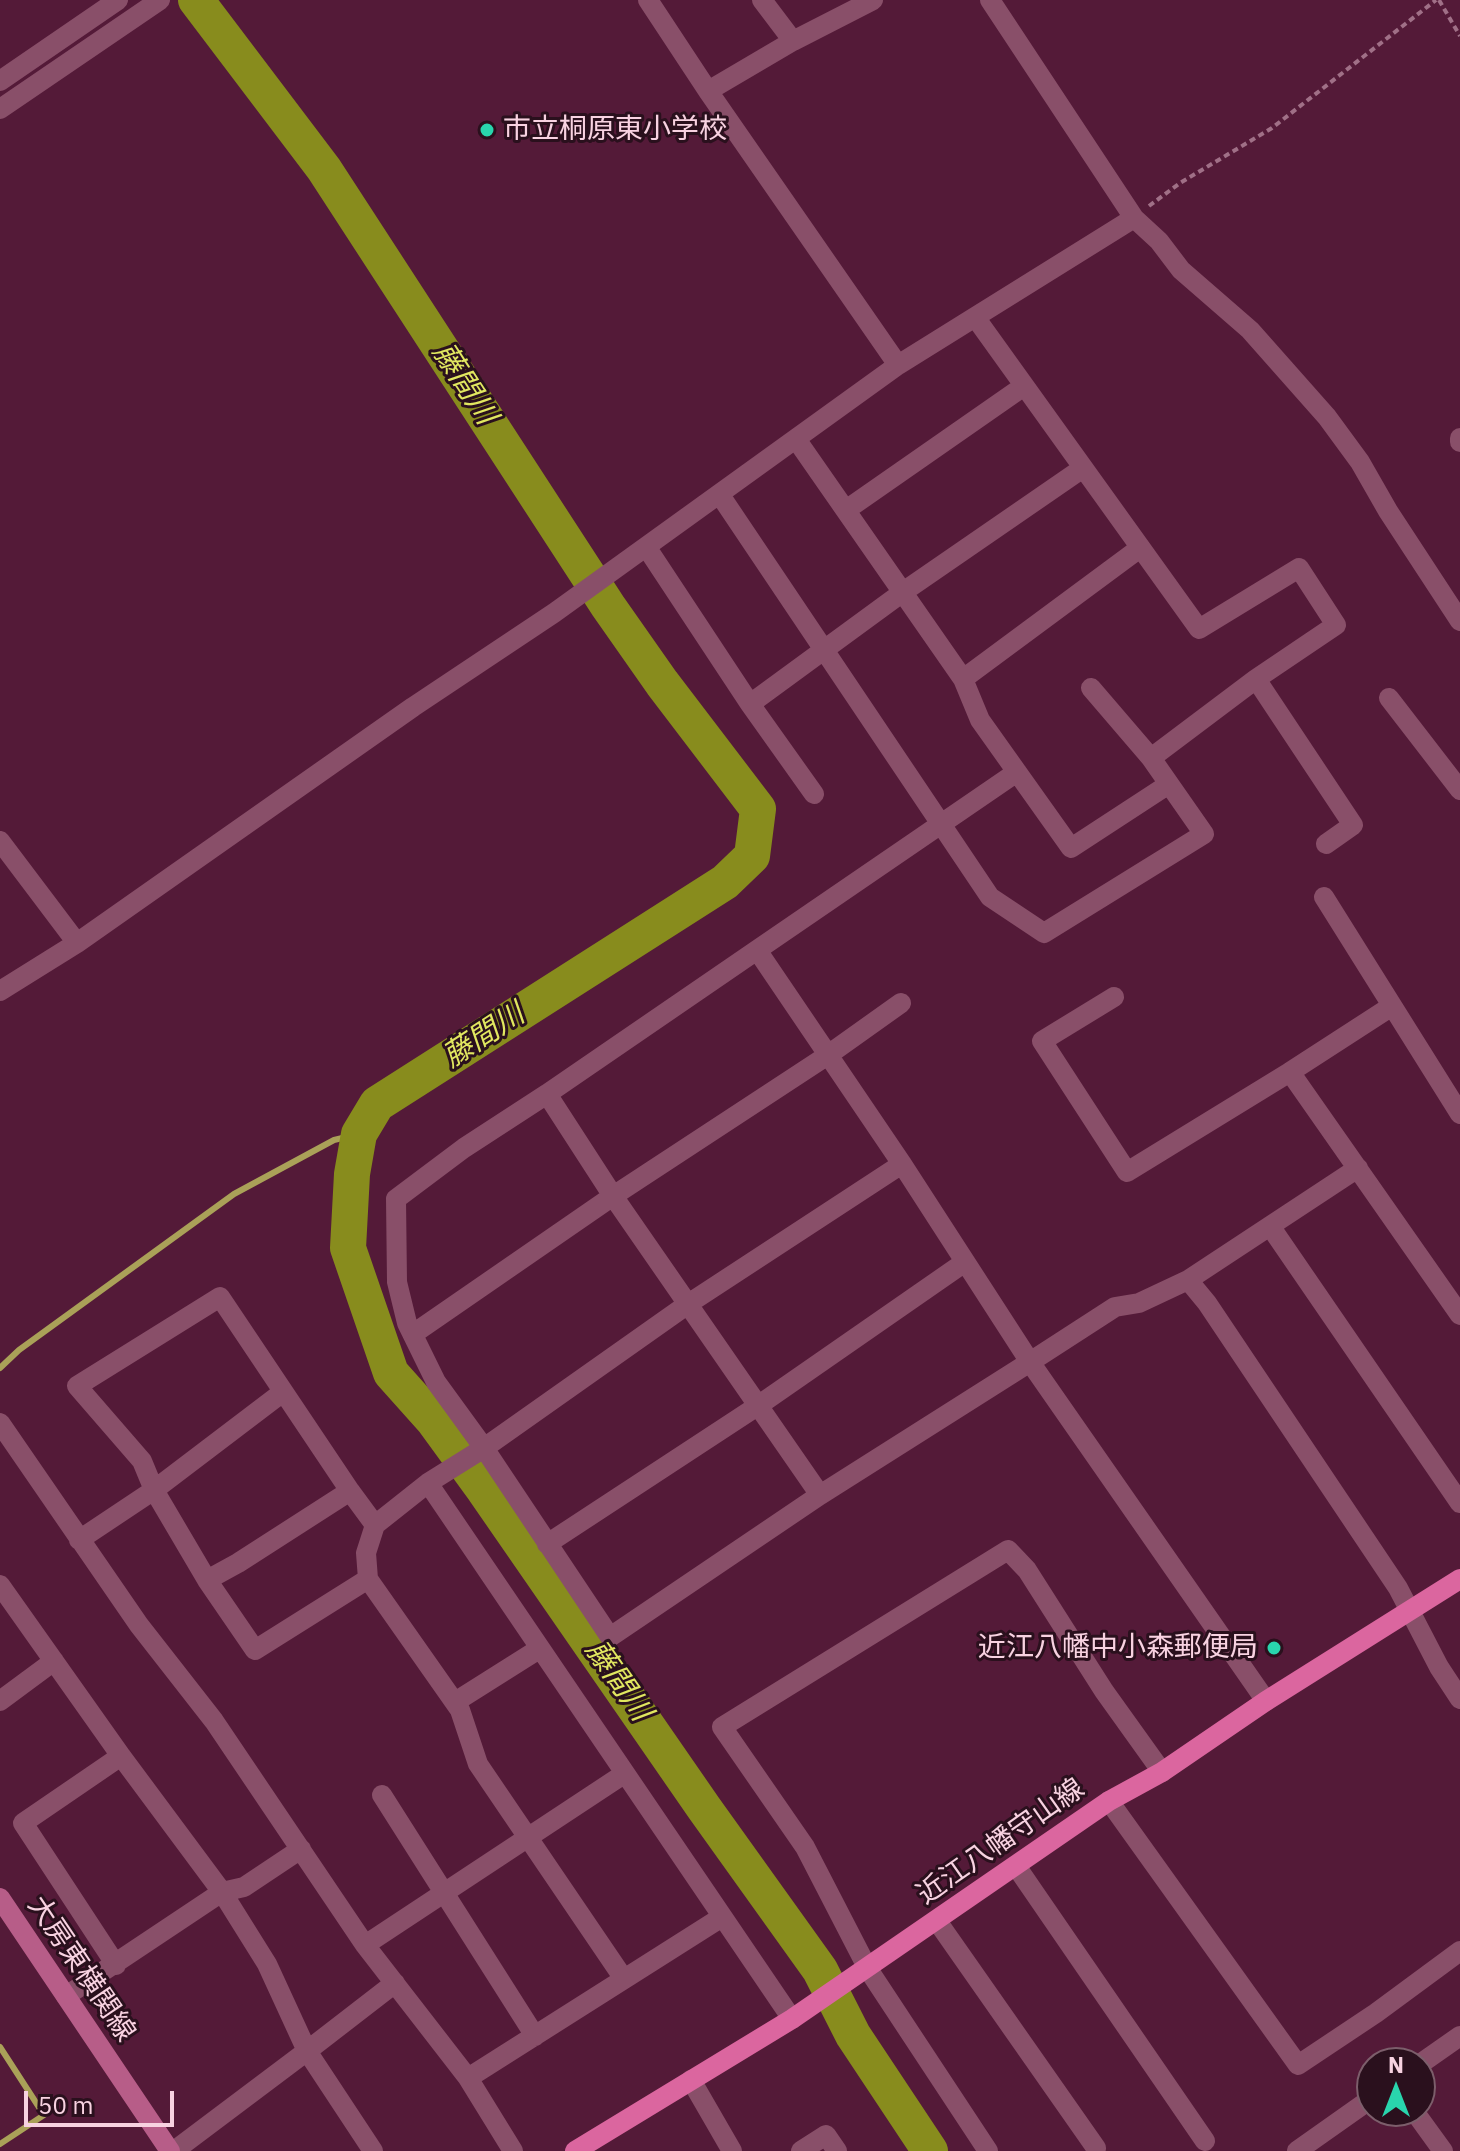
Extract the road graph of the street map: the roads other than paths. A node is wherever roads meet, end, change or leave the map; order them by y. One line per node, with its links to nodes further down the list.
1 (118, 0): 8 (street)
2 (648, 0): 9 (street)
3 (762, 0): 7 (street)
4 (990, 0): 11 (street)
5 (156, 2): 10 (street)
6 (865, 2): 7 (street)
7 (793, 41): 9 (street)
8 (0, 81)
9 (708, 91): 13 (street)
10 (0, 109)
11 (1134, 218): 12 (street); 22 (street)
12 (975, 317): 13 (street); 14 (street)
13 (898, 365): 15 (street)
14 (1024, 386): 16 (street); 18 (street)
15 (796, 439): 17 (street); 18 (street)
16 (1083, 468): 19 (street); 21 (street)
17 (720, 495): 20 (street); 23 (street)
18 (846, 510): 21 (street)
19 (1140, 548): 24 (street); 25 (street)
20 (640, 553): 28 (street); 38 (street)
21 (903, 592): 23 (street); 24 (street)
22 (1460, 621)
23 (825, 649): 28 (street); 34 (street)
24 (963, 679): 30 (street)
25 (1256, 679): 29 (street); 36 (street)
26 (1091, 688): 29 (street)
27 (1389, 698): 31 (street)
28 (750, 704): 33 (street)
29 (1151, 758): 32 (street)
30 (1017, 772): 32 (street); 34 (street)
31 (1456, 778)
32 (1169, 784): 34 (street)
33 (814, 794)
34 (942, 825): 39 (street)
35 (0, 842): 38 (street)
36 (1326, 844)
37 (1324, 897): 43 (street)
38 (77, 943): 40 (street)
39 (757, 950): 44 (street); 46 (street)
40 (0, 991)
41 (1114, 997): 45 (street)
42 (901, 1003): 44 (street)
43 (1392, 1006): 45 (street); 47 (street)
44 (828, 1055): 48 (street); 50 (street)
45 (1290, 1072): 49 (street)
46 (547, 1094): 50 (street); 56 (street)
47 (1460, 1114)
48 (902, 1164): 52 (street); 54 (street)
49 (1358, 1168): 51 (street); 55 (street)
50 (613, 1196): 54 (street); 56 (street)
51 (1270, 1226): 53 (street); 66 (street)
52 (965, 1262): 57 (street); 59 (street)
53 (1188, 1280): 57 (street); 74 (street)
54 (688, 1304): 59 (street); 61 (street)
55 (1460, 1315)
56 (413, 1334): 61 (street)
57 (1030, 1362): 65 (street); 79 (street)
58 (283, 1392): 63 (street); 63 (street); 64 (street)
59 (759, 1405): 65 (street); 69 (street)
60 (0, 1423): 68 (street)
61 (484, 1448): 62 (street); 69 (street)
62 (428, 1483): 67 (street); 75 (street)
63 (154, 1490): 68 (street); 72 (street)
64 (350, 1491): 67 (street); 72 (street)
65 (820, 1495): 69 (street)
66 (1460, 1503)
67 (375, 1525): 70 (street)
68 (79, 1540): 87 (street)
69 (547, 1544)
70 (368, 1579): 72 (street); 80 (street)
71 (1460, 1579): 74 (main road, 近江八幡守山線)
72 (207, 1580)
73 (0, 1585): 76 (street)
74 (1409, 1610): 77 (street); 79 (main road, 近江八幡守山線)
75 (539, 1649): 80 (street); 83 (street)
76 (54, 1661): 78 (street); 81 (street)
77 (1460, 1699)
78 (0, 1701)
79 (1266, 1701): 82 (main road, 近江八幡守山線)
80 (455, 1702): 86 (street)
81 (121, 1756): 89 (street); 96 (street)
82 (1162, 1772): 85 (main road, 近江八幡守山線); 97 (street)
83 (624, 1774): 86 (street); 92 (street)
84 (382, 1795): 90 (street)
85 (1109, 1801): 88 (main road, 近江八幡守山線); 95 (street)
86 (528, 1836): 90 (street); 98 (street)
87 (301, 1849): 89 (street); 94 (street)
88 (1016, 1866): 93 (main road, 近江八幡守山線); 110 (street)
89 (222, 1892): 96 (street); 104 (street)
90 (443, 1893): 94 (street); 102 (street)
91 (0, 1898): 100 (main road, 大房東横関線)
92 (722, 1917): 98 (street); 101 (street)
93 (937, 1921): 97 (main road, 近江八幡守山線); 111 (street)
94 (365, 1945): 99 (street)
95 (1457, 1960)
96 (116, 1965): 100 (street)
97 (868, 1969): 101 (main road, 近江八幡守山線); 119 (street)
98 (624, 1979): 102 (street)
99 (395, 1983): 104 (street); 106 (street)
100 (66, 1996): 112 (main road, 大房東横関線)
101 (792, 2019): 107 (main road, 近江八幡守山線)
102 (535, 2036): 106 (street)
103 (1460, 2036): 105 (street)
104 (307, 2051): 112 (street); 113 (street)
105 (1436, 2053)
106 (468, 2078): 114 (street)
107 (691, 2080): 115 (main road, 近江八幡守山線); 116 (street)
108 (1356, 2109): 120 (street)
109 (1426, 2127): 121 (street)
110 (1205, 2141)
111 (1095, 2150)
112 (172, 2151)
113 (373, 2151)
114 (513, 2151)
115 (575, 2151)
116 (732, 2151)
117 (801, 2151): 118 (street)
118 (837, 2151)
119 (988, 2151)
120 (1297, 2151)
121 (1443, 2151)

